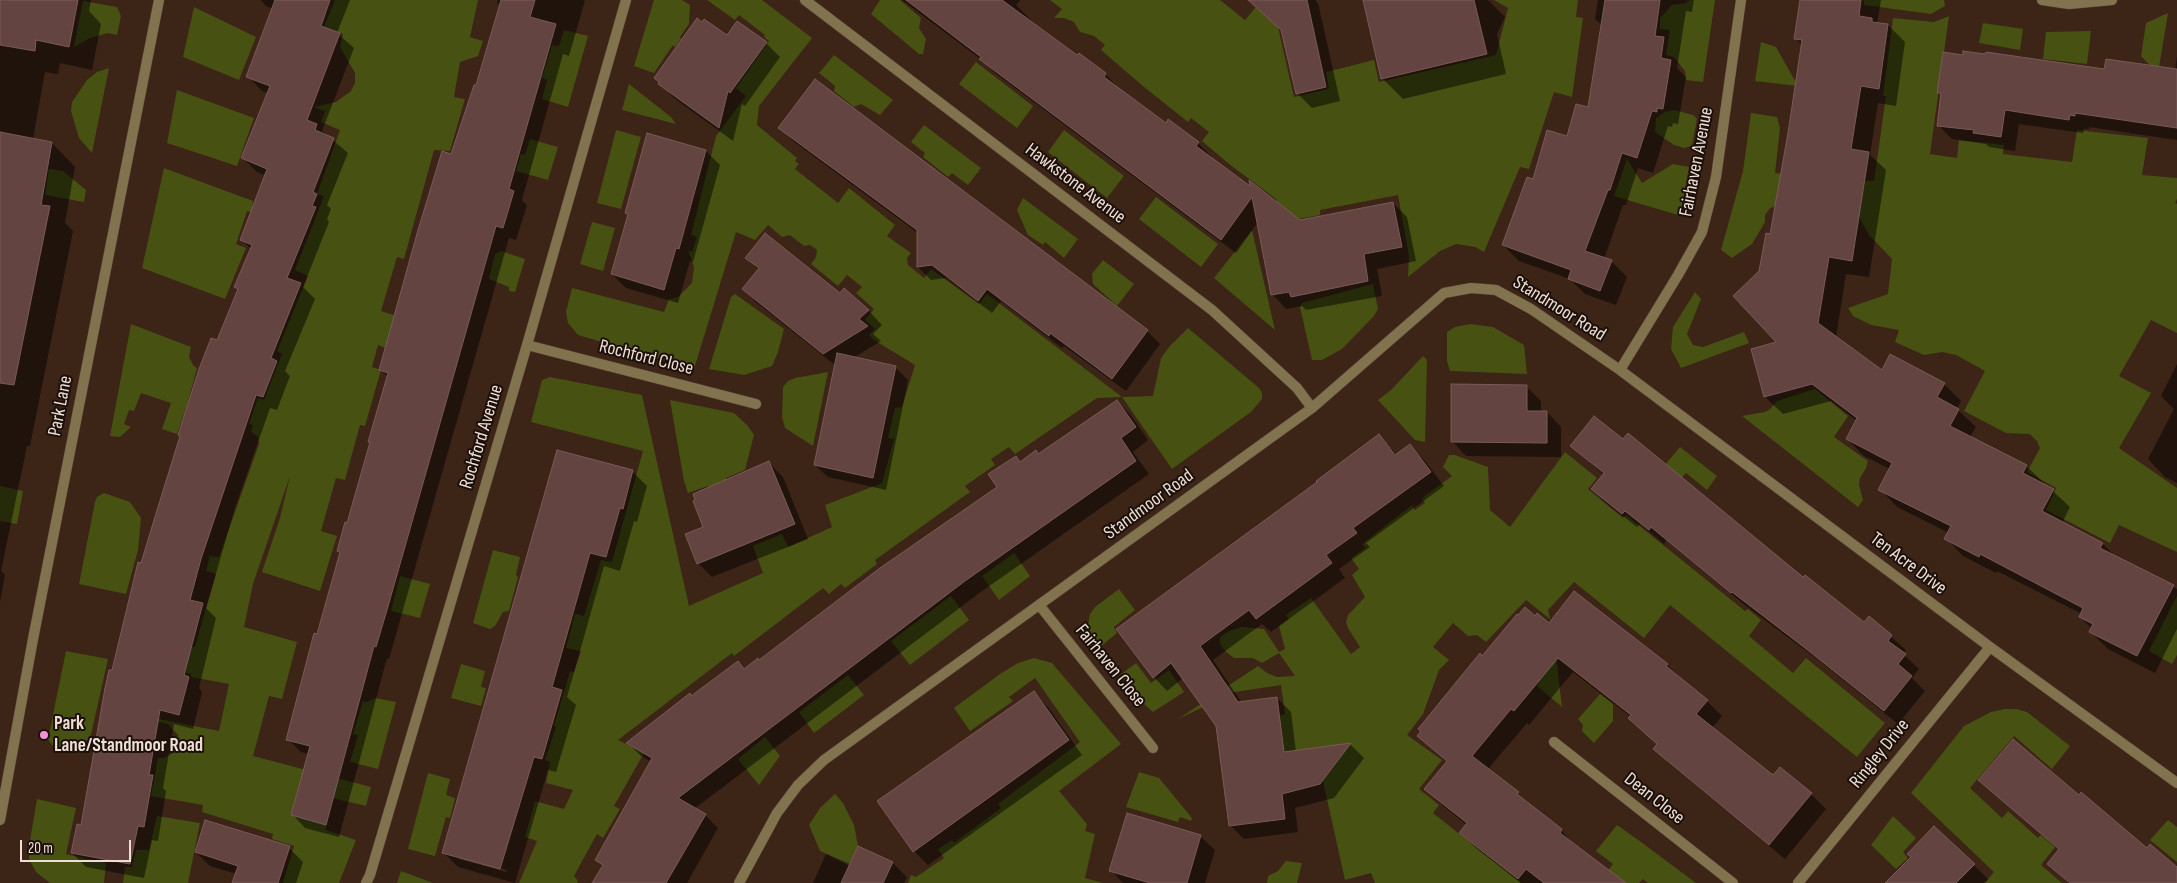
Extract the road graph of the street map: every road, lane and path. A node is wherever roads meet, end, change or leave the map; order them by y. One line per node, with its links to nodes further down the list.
1 (159, 0): 16 (street, Park Lane)
2 (626, 0): 7 (street, Rochford Avenue)
3 (805, 0): 10 (street, Hawkstone Avenue)
4 (1741, 0): 8 (street, Fairhaven Avenue)
5 (2042, 0): 6 (street)
6 (2112, 0)
7 (527, 345): 9 (street, Rochford Close); 17 (street, Rochford Avenue)
8 (1620, 370): 10 (street, Standmoor Road); 12 (street, Ten Acre Drive)
9 (756, 404)
10 (1312, 408): 11 (street, Standmoor Road)
11 (1040, 606): 14 (street, Fairhaven Close); 18 (street, Standmoor Road)
12 (1990, 647): 15 (street, Ten Acre Drive); 20 (street, Ringley Drive)
13 (1554, 742): 19 (street, Dean Close)
14 (1153, 748)
15 (2177, 783)
16 (0, 820)
17 (366, 883)
18 (739, 883)
19 (1733, 883)
20 (1798, 883)

